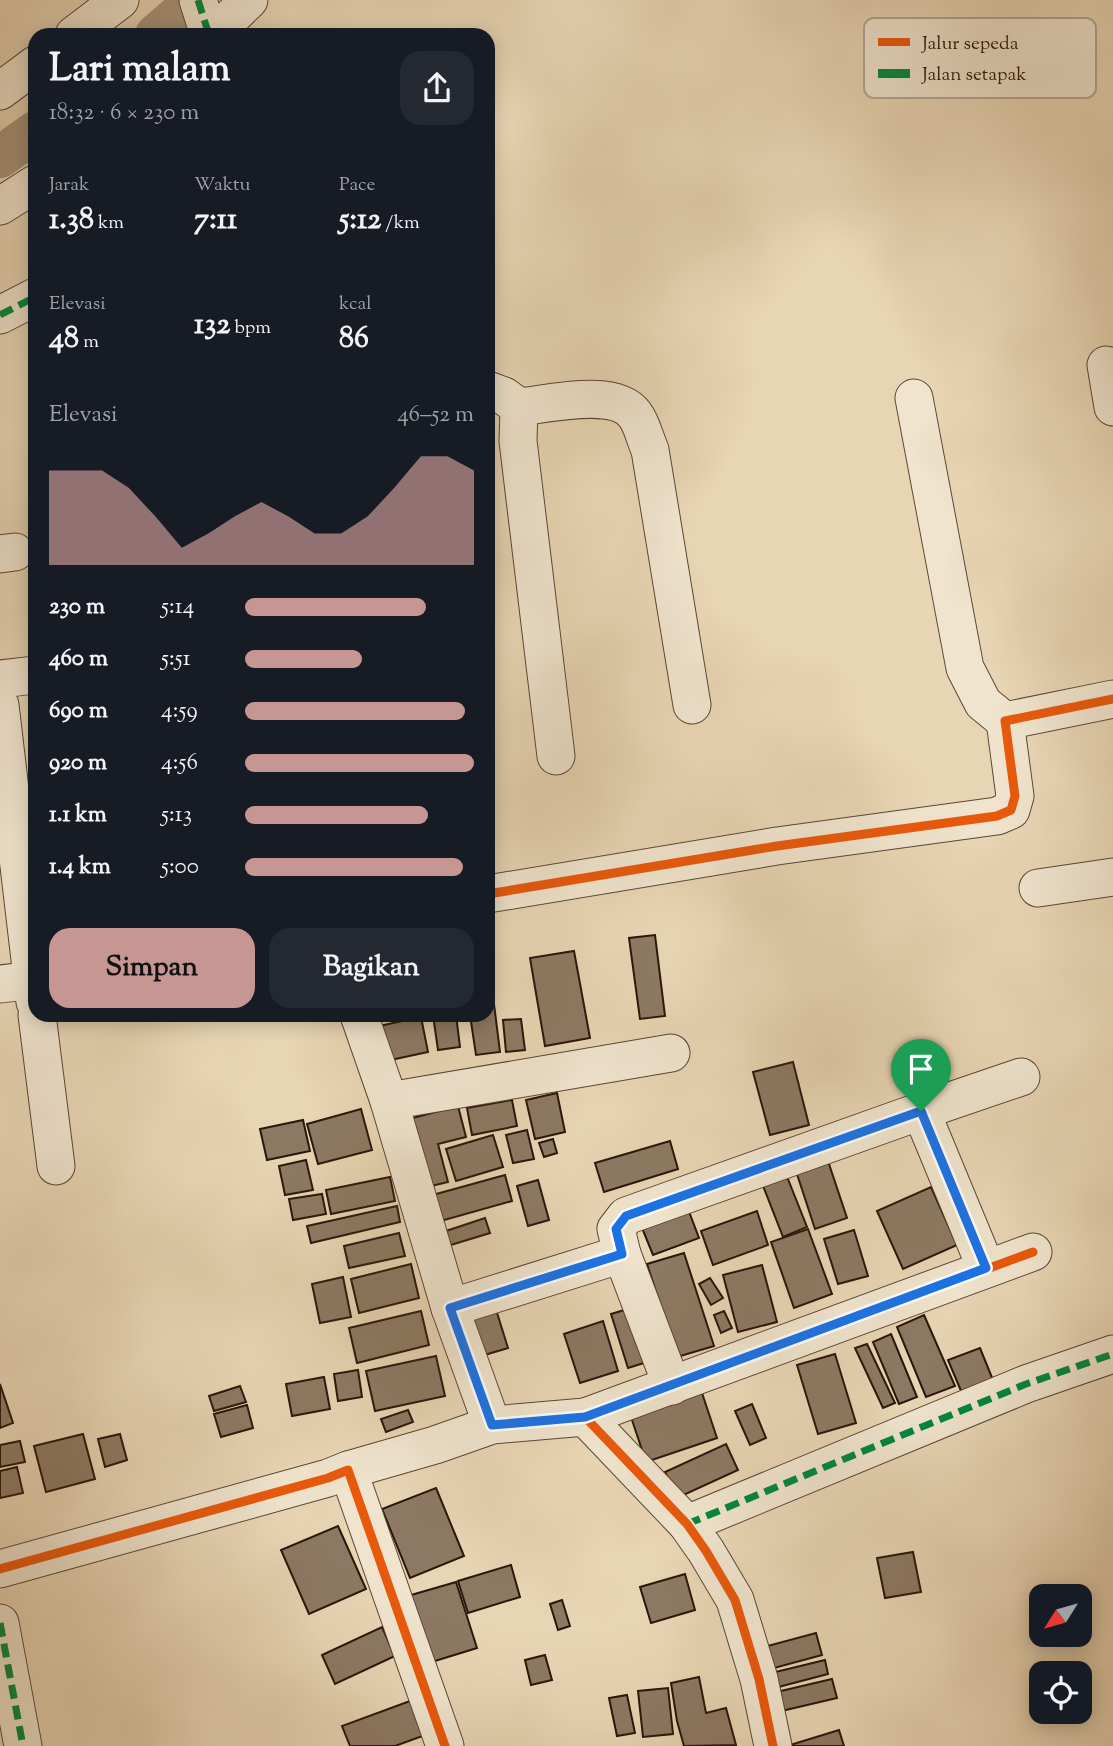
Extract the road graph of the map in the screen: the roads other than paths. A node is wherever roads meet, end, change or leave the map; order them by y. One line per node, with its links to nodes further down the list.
1 (120, 0): 4 (street)
2 (249, 0): 3 (street)
3 (206, 24)
4 (83, 28)
5 (28, 70): 6 (street)
6 (0, 90)
7 (28, 188): 8 (street)
8 (0, 206)
9 (28, 301): 10 (street)
10 (0, 315)
11 (1106, 366): 14 (street)
12 (914, 398): 20 (street)
13 (504, 399): 19 (street); 21 (street)
14 (1113, 407)
15 (28, 677): 16 (street)
16 (0, 679)
17 (1113, 699): 20 (street)
18 (0, 705): 22 (street)
19 (692, 705)
20 (1005, 721): 25 (street)
21 (556, 755)
22 (17, 825): 26 (street)
23 (1113, 877): 24 (street)
24 (1038, 888)
25 (495, 893)
26 (28, 992)
27 (33, 1022): 33 (street)
28 (361, 1022): 31 (street)
29 (671, 1053): 31 (street)
30 (1021, 1077): 32 (street)
31 (389, 1101): 37 (street)
32 (921, 1111): 35 (street); 36 (street)
33 (56, 1166)
34 (1033, 1252): 36 (street)
35 (622, 1254): 37 (street); 39 (street)
36 (986, 1268): 39 (street)
37 (450, 1308): 41 (street)
38 (1113, 1354): 43 (street)
39 (672, 1386): 40 (street)
40 (585, 1417): 41 (street); 43 (street)
41 (492, 1425): 42 (street)
42 (348, 1470): 44 (street); 47 (street)
43 (687, 1524): 48 (street)
44 (0, 1569)
45 (0, 1623): 46 (street)
46 (23, 1746)
47 (445, 1746)
48 (774, 1746)

